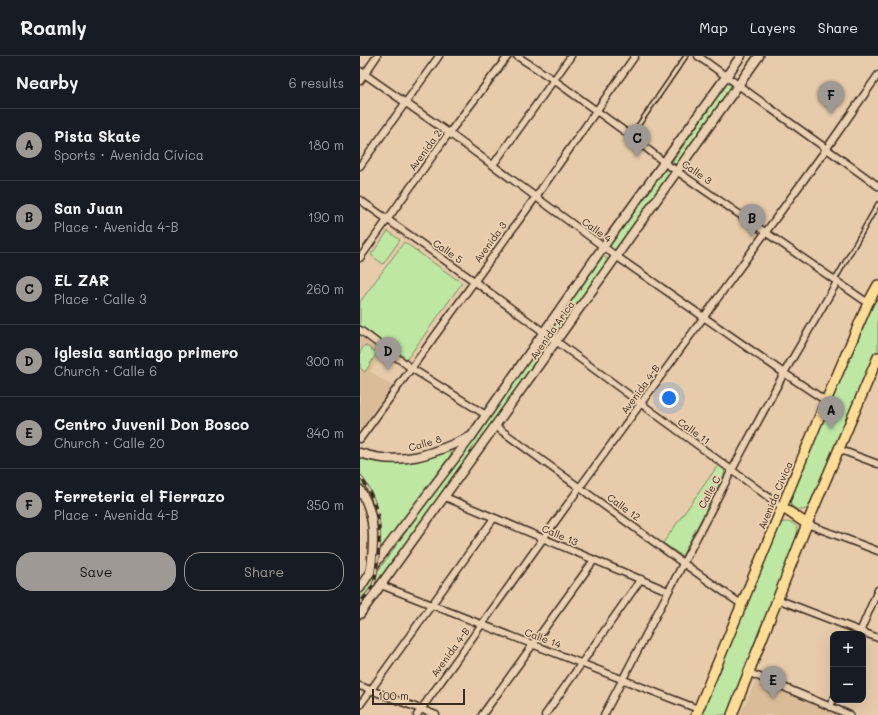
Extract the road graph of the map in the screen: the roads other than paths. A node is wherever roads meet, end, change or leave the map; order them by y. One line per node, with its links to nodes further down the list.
1 (377, 56): 11 (street)
2 (438, 56): 17 (street)
3 (508, 56): 19 (street, Avenida 2)
4 (517, 56): 15 (street, Calle 3)
5 (570, 56): 15 (street)
6 (635, 56): 18 (street, Avenida 3)
7 (686, 56): 20 (lane)
8 (698, 56): 13 (street)
9 (741, 56): 13 (street, Avenida Arica)
10 (759, 56): 16 (street, Avenida Arica)
11 (362, 73): 14 (street); 17 (street, Calle 4)
12 (878, 75): 21 (street, Avenida 4-B)
13 (727, 77): 16 (street); 22 (street, Avenida Arica)
14 (360, 80)
15 (554, 80): 18 (street, Calle 3); 23 (street)
16 (737, 85): 21 (street); 25 (street, Avenida Arica)
17 (405, 102): 19 (street, Calle 4); 24 (street)
18 (597, 112): 20 (street, Calle 3); 27 (street, Avenida 3)
19 (449, 134): 23 (street, Calle 4); 30 (street, Avenida 2)
20 (631, 136): 22 (street, Calle 3)
21 (827, 148): 26 (street); 31 (street, Avenida 4-B)
22 (665, 163): 25 (street, Calle 3); 32 (street, Avenida Arica)
23 (493, 165): 27 (street, Calle 4)
24 (360, 166)
25 (678, 171): 31 (street, Calle 3); 33 (street, Avenida Arica)
26 (878, 186)
27 (535, 198): 32 (street, Calle 4); 35 (street, Avenida 3)
28 (360, 200): 30 (street, Calle 5)
29 (878, 204): 36 (lane)
30 (387, 220): 34 (street, Avenida 2); 35 (street, Calle 5)
31 (765, 232): 36 (street, Calle 3); 39 (street, Avenida 4-B)
32 (604, 247): 33 (street, Calle 4); 41 (street, Avenida Arica)
33 (616, 256): 39 (street, Calle 4); 42 (street, Avenida Arica)
34 (360, 258)
35 (474, 281): 41 (street, Calle 5); 44 (street, Avenida 3)
36 (836, 281): 38 (street, Calle 3); 46 (street, Calle C)
37 (878, 285): 38 (main road, Avenida Cívica)
38 (868, 303): 47 (main road, Avenida Cívica)
39 (704, 316): 46 (street, Calle 4); 48 (street, Avenida 4-B)
40 (360, 330): 44 (street)
41 (545, 332): 42 (street, Calle 5); 49 (street, Avenida Arica)
42 (556, 341): 48 (street, Calle 11); 50 (street, Avenida Arica)
43 (878, 357): 45 (main road)
44 (411, 368): 49 (street); 52 (street, Avenida 3)
45 (875, 371): 53 (main road)
46 (784, 373): 47 (street, Calle 4); 56 (street, Calle C)
47 (826, 400): 60 (main road, Avenida Cívica)
48 (641, 404): 56 (street, Calle 11); 57 (street, Avenida 4-B)
49 (486, 415): 51 (street, Avenida Arica)
50 (496, 426): 57 (street, Calle 12); 59 (street, Avenida Arica)
51 (471, 437): 54 (street, Calle 8); 67 (street, Avenida Arica)
52 (360, 439)
53 (838, 449): 55 (street); 62 (main road)
54 (360, 453)
55 (878, 464)
56 (732, 470): 60 (street, Calle 11); 66 (street, Calle C)
57 (580, 487): 63 (street, Avenida 4-B); 66 (street, Calle 12)
58 (360, 490): 67 (street)
59 (445, 497): 61 (street, Calle 13); 70 (street, Avenida Arica)
60 (782, 507): 62 (main road); 75 (main road, Avenida Cívica)
61 (494, 518): 63 (street, Calle 13); 76 (street)
62 (807, 524): 64 (street); 74 (main road)
63 (543, 539): 65 (street, Calle 13); 78 (street, Avenida 4-B)
64 (878, 551)
65 (594, 560): 69 (street, Calle 13); 83 (street)
66 (683, 563): 73 (street, Calle C); 75 (street, Calle 12)
67 (371, 571): 68 (street, Avenida Arica)
68 (363, 577): 71 (street, Avenida Arica)
69 (641, 579): 73 (street, Calle 13); 84 (street)
70 (381, 585): 76 (street, Calle 14); 77 (street, Avenida Arica)
71 (360, 588)
72 (878, 590): 80 (street)
73 (668, 591): 86 (street, Calle C)
74 (777, 599): 79 (street); 85 (main road)
75 (741, 604): 93 (main road, Avenida Cívica)
76 (432, 605): 78 (street, Calle 14); 88 (street)
77 (360, 614)
78 (482, 624): 83 (street, Calle 14); 92 (street, Avenida 4-B)
79 (857, 631)
80 (860, 631)
81 (866, 634): 82 (street)
82 (878, 638)
83 (532, 644): 84 (street, Calle 14); 96 (street)
84 (582, 664): 86 (street, Calle 14); 97 (street)
85 (750, 673): 91 (street); 99 (main road)
86 (624, 680): 93 (street, Calle 14); 98 (street, Calle C)
87 (360, 686): 88 (street)
88 (370, 690): 90 (street); 92 (street)
89 (832, 703): 91 (street)
90 (360, 705)
91 (830, 707): 100 (street)
92 (421, 709): 94 (street, Avenida 4-B); 95 (street)
93 (697, 712)
94 (417, 715)
95 (436, 715)
96 (482, 715)
97 (545, 715)
98 (604, 715)
99 (732, 715)
100 (850, 715)

